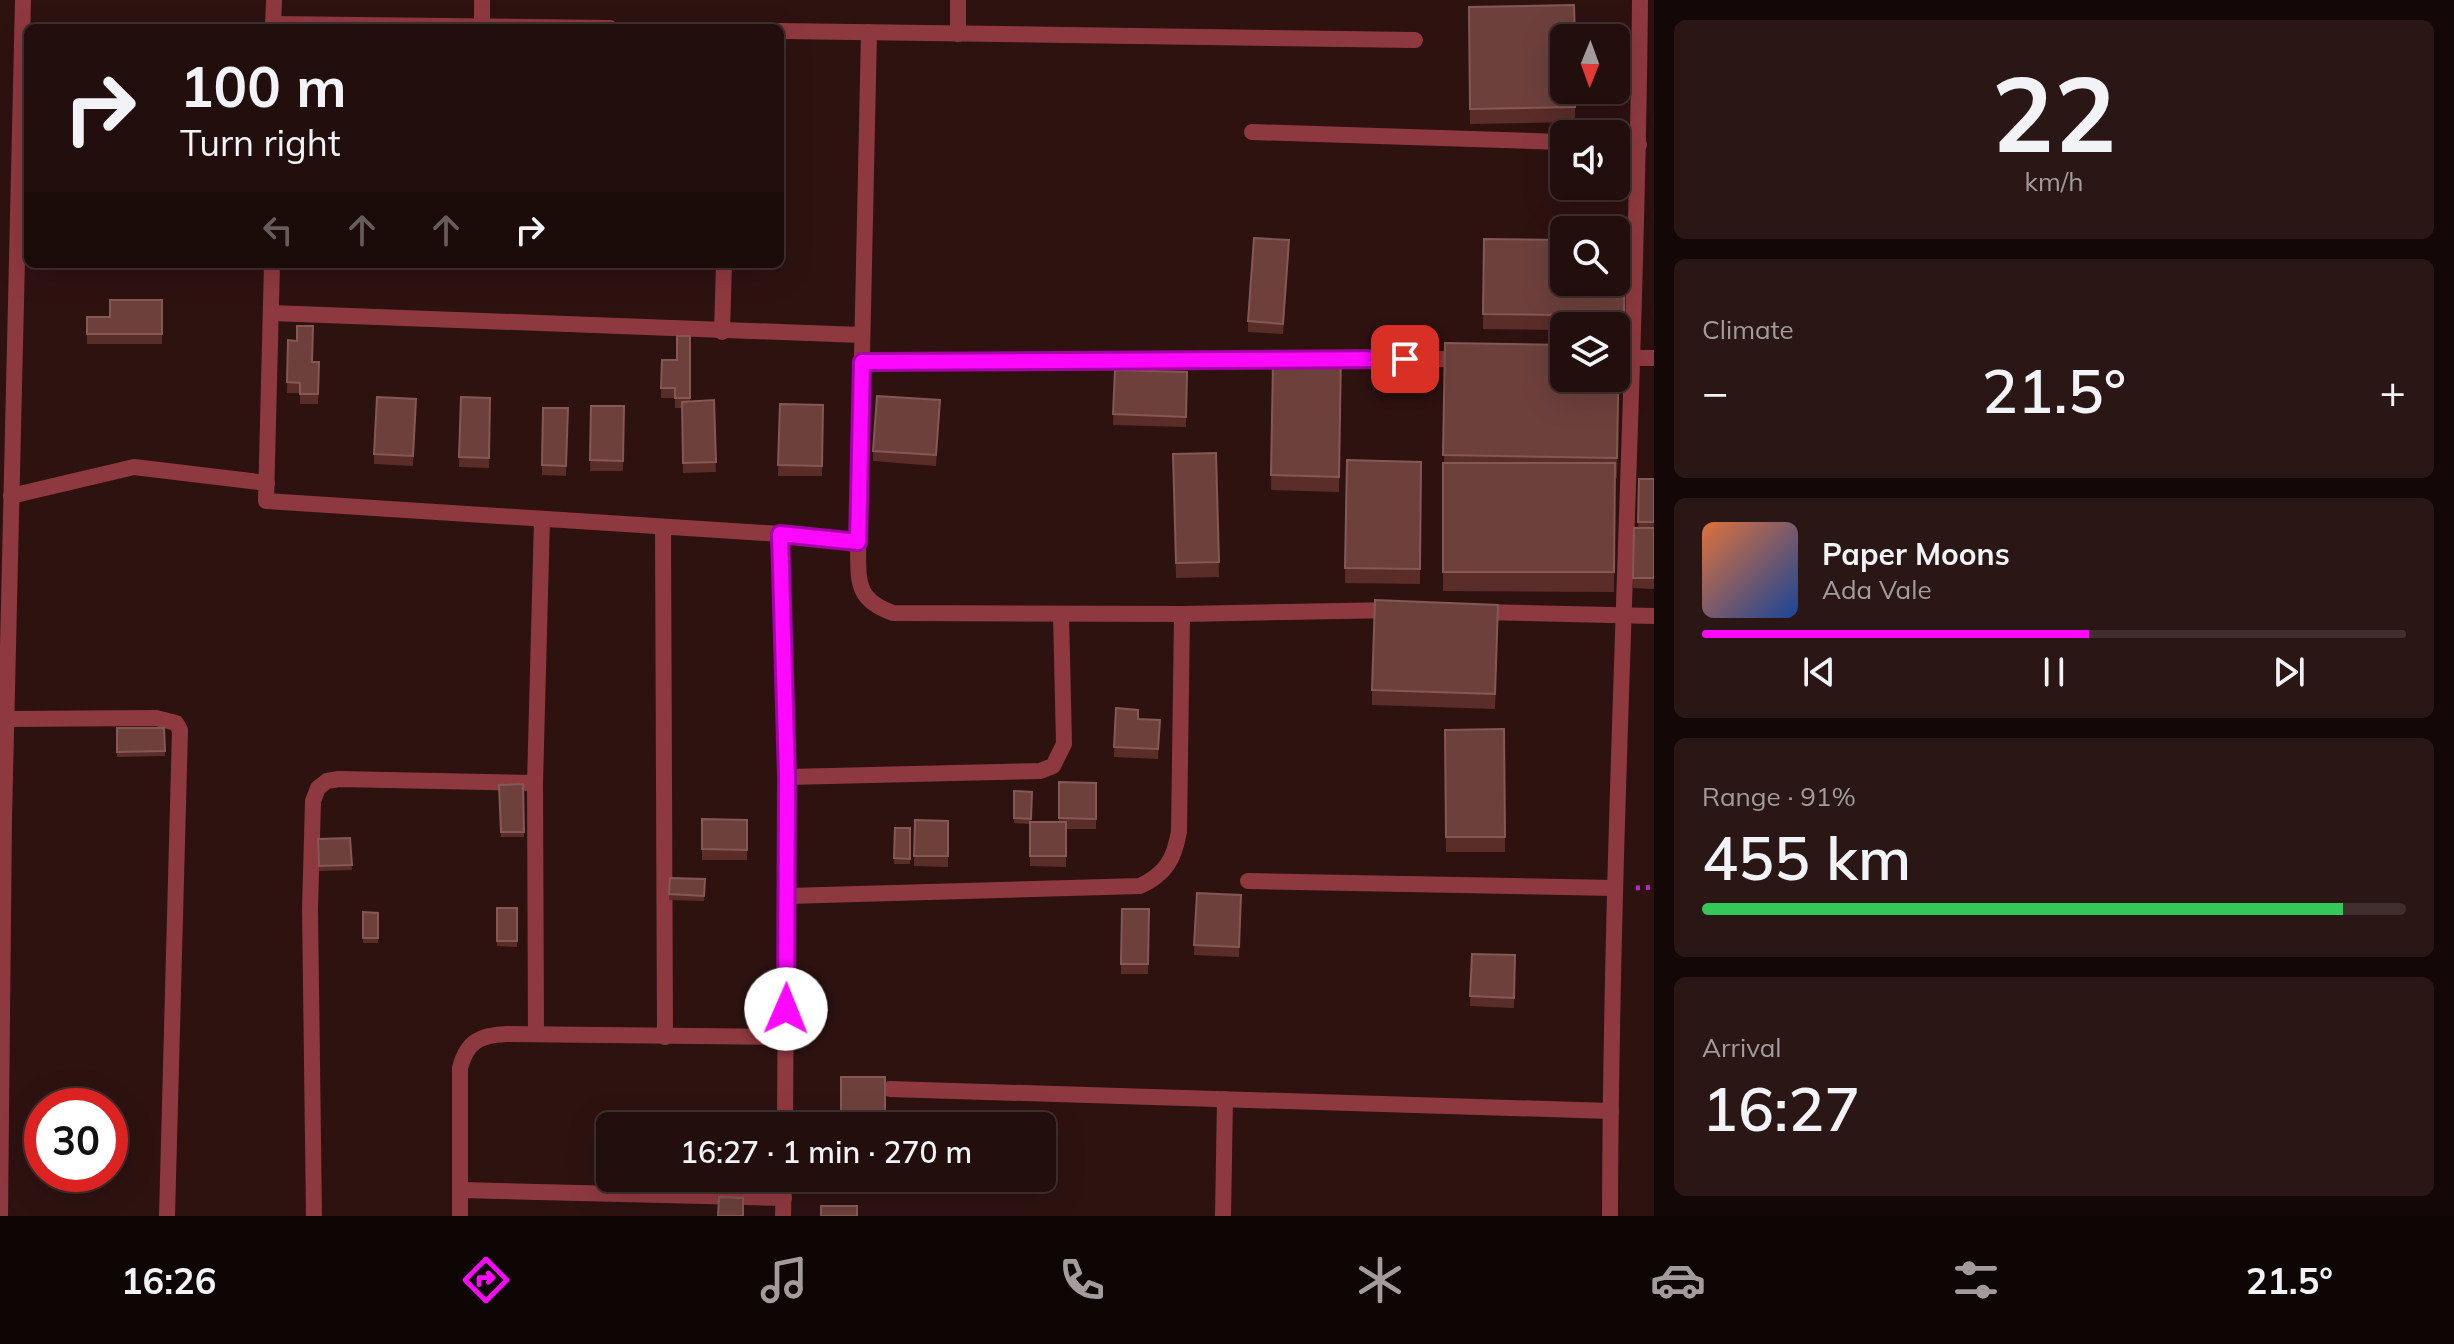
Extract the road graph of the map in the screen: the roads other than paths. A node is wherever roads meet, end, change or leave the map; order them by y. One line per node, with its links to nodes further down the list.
1 (23, 0): 27 (street)
2 (274, 0): 6 (street)
3 (482, 0): 7 (street)
4 (958, 0): 10 (street)
5 (1640, 0): 15 (street)
6 (273, 24)
7 (482, 24)
8 (784, 31): 9 (street)
9 (869, 32): 10 (street); 20 (street)
10 (958, 34): 11 (street)
11 (1415, 40)
12 (1252, 132): 13 (street)
13 (1550, 142)
14 (1630, 145): 15 (street)
15 (1639, 145): 22 (street)
16 (272, 268): 18 (street)
17 (724, 268): 19 (street)
18 (271, 313): 19 (street); 26 (street)
19 (722, 332): 20 (street)
20 (861, 335): 25 (street)
21 (1630, 358): 22 (street)
22 (1634, 358): 23 (street); 37 (street)
23 (1654, 358)
24 (1484, 359): 25 (street)
25 (862, 362): 32 (street)
26 (267, 483): 27 (street); 28 (street)
27 (11, 496): 29 (street)
28 (542, 519): 30 (street); 41 (street)
29 (5, 528): 39 (street)
30 (663, 528): 31 (street); 47 (street)
31 (780, 534): 32 (street); 40 (street)
32 (858, 542): 35 (street)
33 (1420, 611): 36 (street)
34 (1467, 612): 37 (street)
35 (1061, 614): 36 (street); 40 (street)
36 (1182, 614): 45 (street)
37 (1625, 615): 38 (street); 44 (street)
38 (1654, 616)
39 (6, 719): 42 (street); 57 (street)
40 (787, 777): 45 (street)
41 (535, 783): 46 (street); 58 (street)
42 (2, 818): 56 (street)
43 (1248, 881): 44 (street)
44 (1615, 888): 51 (street)
45 (787, 896): 48 (street)
46 (536, 1034): 47 (street); 53 (street)
47 (665, 1037): 48 (street)
48 (786, 1037): 52 (street)
49 (890, 1089): 50 (street)
50 (1225, 1099): 51 (street); 61 (street)
51 (1611, 1111): 62 (street)
52 (785, 1112)
53 (461, 1190): 55 (street); 59 (street)
54 (784, 1192): 55 (street)
55 (784, 1198): 60 (street)
56 (0, 1216)
57 (167, 1216)
58 (314, 1216)
59 (460, 1216)
60 (783, 1216)
61 (1223, 1216)
62 (1610, 1216)

